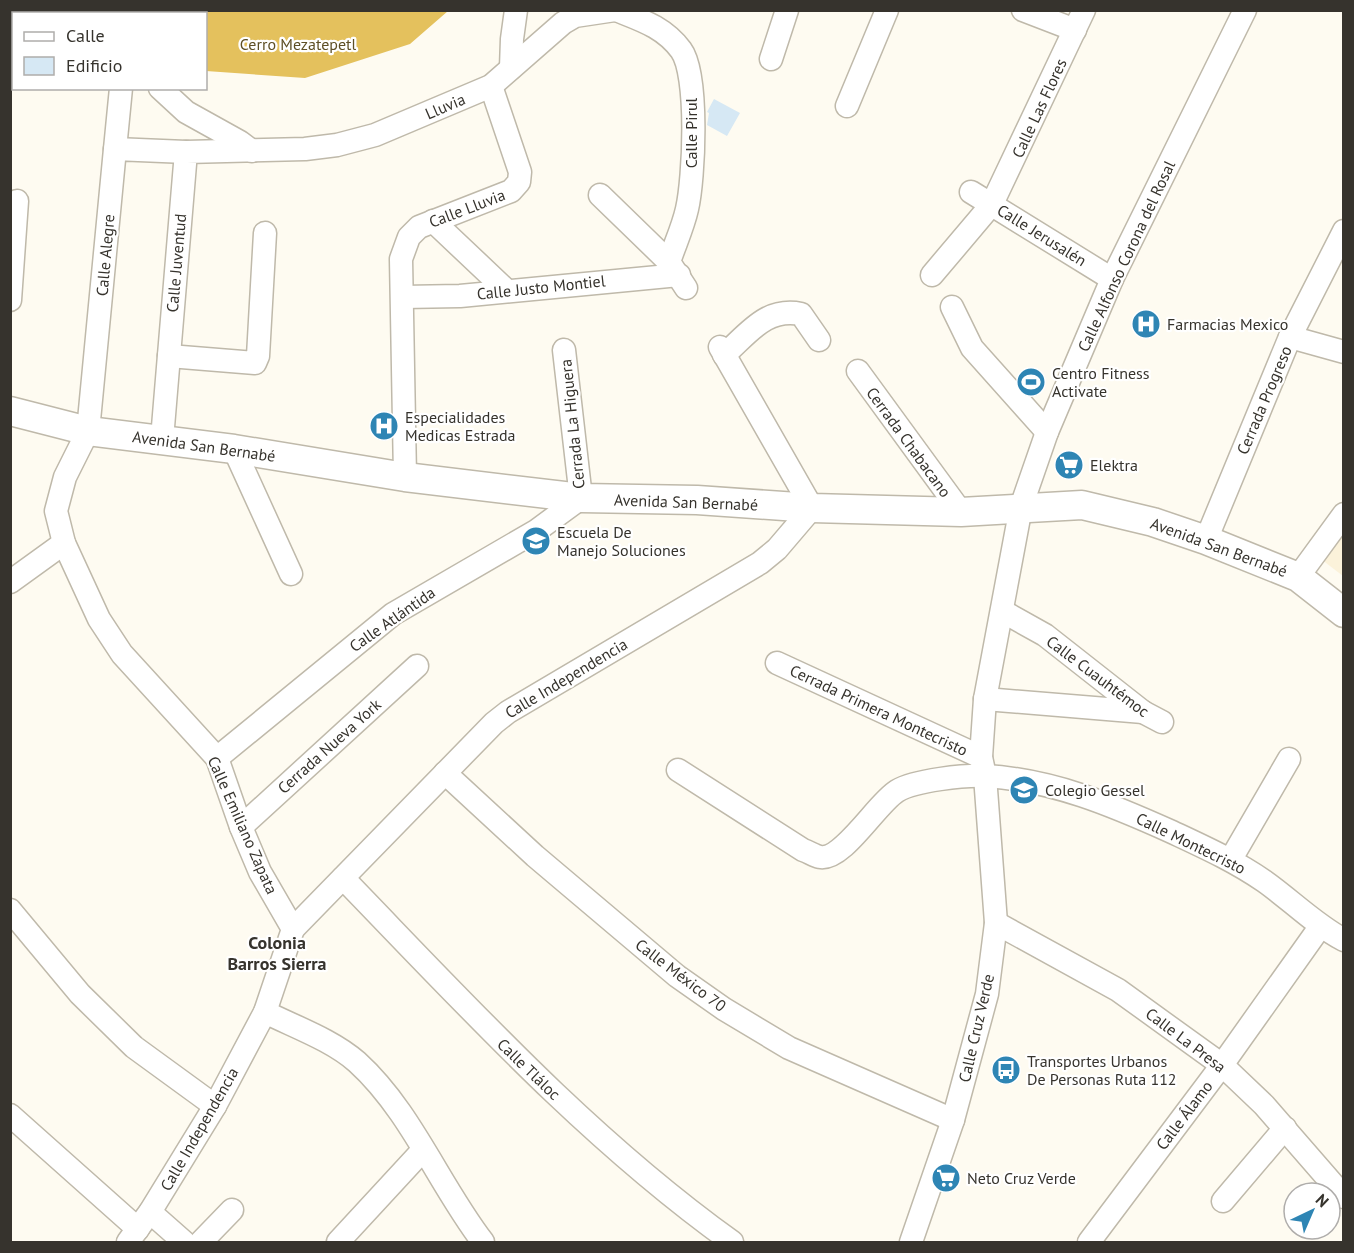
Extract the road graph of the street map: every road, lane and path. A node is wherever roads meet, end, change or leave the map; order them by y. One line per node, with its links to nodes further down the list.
1 (516, 10): 9 (street)
2 (615, 10): 9 (street, Lluvia); 24 (street, Calle Pirul)
3 (787, 10): 8 (street)
4 (887, 10): 13 (street)
5 (1023, 10): 7 (street)
6 (1245, 10): 26 (street, Calle Alfonso Corona del Rosal)
7 (1080, 20): 20 (street, Calle Las Flores)
8 (771, 59)
9 (511, 68): 10 (street, Lluvia)
10 (491, 86): 16 (street, Lluvia); 21 (street, Calle Lluvia)
11 (121, 90): 14 (street, Calle Alegre)
12 (162, 90): 16 (street)
13 (847, 106)
14 (115, 149): 15 (street); 38 (street, Calle Alegre)
15 (186, 152): 16 (street); 35 (street, Calle Juventud)
16 (252, 152)
17 (971, 192): 20 (street, Calle Jerusalén)
18 (600, 195): 24 (street)
19 (17, 201): 29 (street)
20 (992, 204): 25 (street, Calle Las Flores); 26 (street, Calle Jerusalén)
21 (433, 221): 27 (street); 28 (street, Calle Lluvia)
22 (1344, 231): 31 (street, Cerrada Progreso)
23 (265, 233): 35 (street)
24 (678, 275): 27 (street, Calle Justo Montiel)
25 (932, 275)
26 (1112, 279): 39 (street, Calle Alfonso Corona del Rosal)
27 (507, 291): 28 (street, Calle Justo Montiel)
28 (403, 297): 42 (street)
29 (10, 300)
30 (952, 307): 39 (street)
31 (1290, 337): 34 (street); 48 (street, Cerrada Progreso)
32 (819, 340): 45 (street)
33 (564, 350): 43 (street, Cerrada La Higuera)
34 (1344, 352)
35 (169, 356): 40 (street, Calle Juventud)
36 (858, 371): 46 (street, Cerrada Chabacano)
37 (10, 411): 38 (main road, Avenida San Bernabé)
38 (88, 431): 40 (main road, Avenida San Bernabé); 49 (street, Calle Emiliano Zapata)
39 (1047, 432): 44 (street, Calle Alfonso Corona del Rosal)
40 (162, 439): 41 (main road, Avenida San Bernabé)
41 (234, 449): 42 (main road, Avenida San Bernabé); 50 (street)
42 (405, 477): 43 (main road, Avenida San Bernabé)
43 (581, 498): 45 (main road, Avenida San Bernabé); 58 (street, Calle Atlántida)
44 (1021, 507): 46 (main road, Avenida San Bernabé); 48 (main road, Avenida San Bernabé); 53 (street, Calle Cruz Verde)
45 (812, 508): 46 (main road, Avenida San Bernabé); 62 (street, Calle Independencia)
46 (961, 512)
47 (1344, 514): 51 (street)
48 (1206, 540): 51 (main road, Avenida San Bernabé)
49 (64, 543): 52 (street); 58 (street, Calle Emiliano Zapata)
50 (291, 574)
51 (1298, 577): 54 (main road, Avenida San Bernabé)
52 (10, 582)
53 (1002, 611): 57 (street, Calle Cruz Verde); 57 (street, Calle Cuauhtémoc)
54 (1344, 613)
55 (777, 663): 60 (street, Cerrada Primera Montecristo)
56 (417, 666): 63 (street, Cerrada Nueva York)
57 (985, 699): 60 (street, Calle Cruz Verde)
58 (217, 758): 63 (street, Calle Emiliano Zapata)
59 (1289, 759): 64 (street)
60 (983, 766): 61 (street); 64 (street, Calle Montecristo); 67 (street, Calle Cruz Verde)
61 (678, 770)
62 (446, 773): 65 (street, Calle Independencia); 75 (street, Calle México 70)
63 (240, 827): 69 (street, Calle Emiliano Zapata)
64 (1231, 859): 68 (street, Calle Montecristo)
65 (343, 878): 69 (street, Calle Independencia); 88 (street, Calle Tláloc)
66 (10, 910): 73 (street)
67 (996, 923): 72 (street, Calle La Presa); 75 (street, Calle Cruz Verde)
68 (1320, 927): 70 (street, Calle Montecristo); 72 (street, Calle Álamo)
69 (293, 929): 71 (street)
70 (1344, 940)
71 (265, 1012): 73 (street, Calle Independencia); 77 (street)
72 (1222, 1065): 76 (street, Calle La Presa); 90 (street, Calle Álamo)
73 (215, 1106): 83 (street, Calle Independencia)
74 (10, 1115): 83 (street)
75 (953, 1120): 89 (street, Calle Cruz Verde)
76 (1285, 1128): 78 (street, Calle La Presa); 81 (street)
77 (423, 1150): 86 (street); 87 (street)
78 (1317, 1167): 79 (street); 80 (street, Calle La Presa)
79 (1344, 1171)
80 (1344, 1197)
81 (1223, 1201)
82 (232, 1210): 85 (street)
83 (139, 1228): 84 (street)
84 (184, 1242)
85 (201, 1242)
86 (338, 1242)
87 (483, 1242)
88 (732, 1242)
89 (911, 1242)
90 (1089, 1242)

